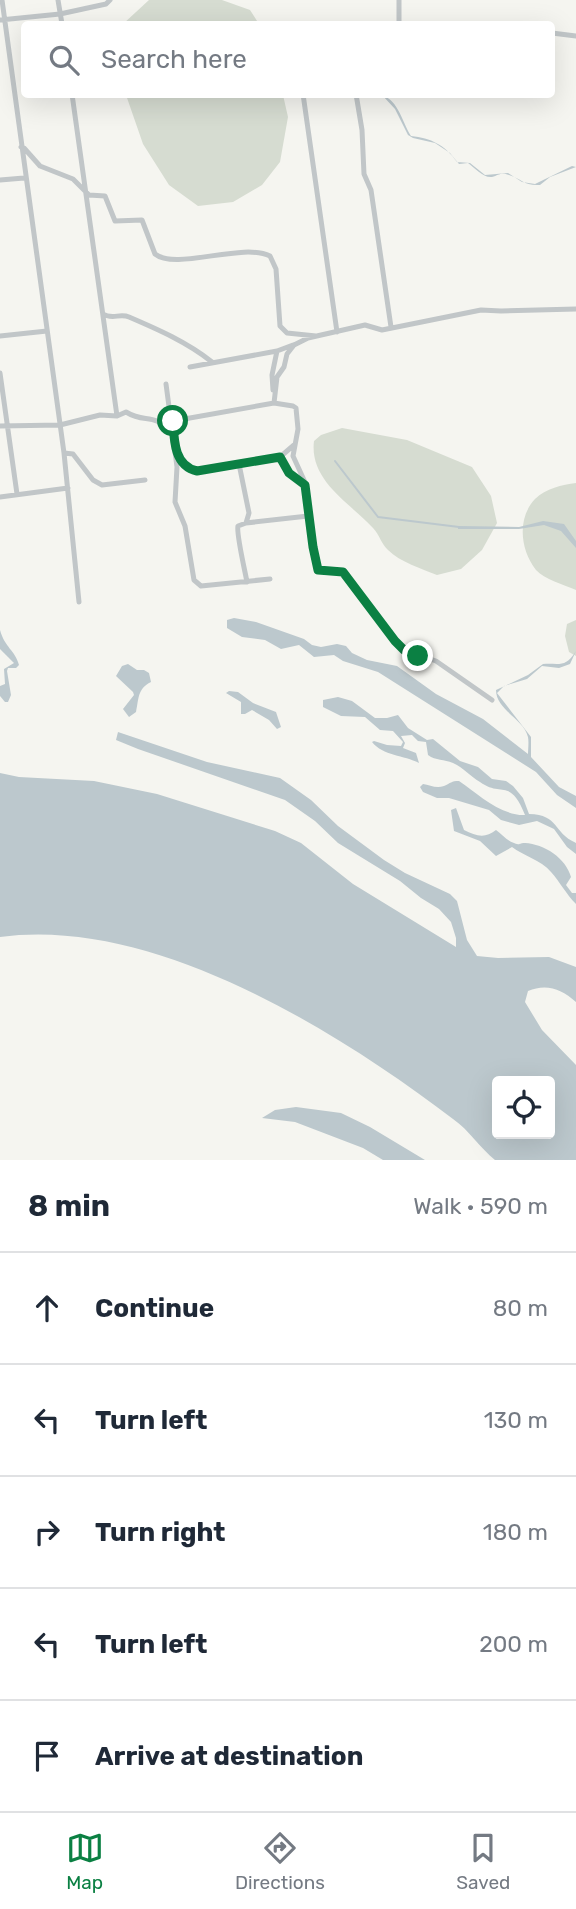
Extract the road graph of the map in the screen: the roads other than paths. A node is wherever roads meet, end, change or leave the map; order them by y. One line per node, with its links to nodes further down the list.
1 (2, 0): 6 (street)
2 (58, 0): 5 (street)
3 (110, 0): 5 (street)
4 (399, 0): 8 (street)
5 (60, 14): 6 (street); 7 (street)
6 (2, 20): 14 (street)
7 (61, 21)
8 (400, 21)
9 (555, 33): 10 (street)
10 (576, 36)
11 (73, 98): 17 (street)
12 (304, 98): 22 (street)
13 (357, 98): 20 (street)
14 (21, 147): 15 (street); 17 (street)
15 (24, 177): 16 (street); 21 (street)
16 (0, 180)
17 (86, 193): 19 (street); 24 (street)
18 (576, 309): 20 (street)
19 (102, 314): 27 (street); 31 (street)
20 (391, 327): 22 (street)
21 (47, 331): 23 (street); 36 (street)
22 (337, 332): 24 (street)
23 (0, 336)
24 (316, 336): 25 (street)
25 (294, 345): 26 (street); 32 (street)
26 (277, 351): 27 (street); 32 (street)
27 (212, 362): 28 (street)
28 (190, 367)
29 (0, 373): 38 (street)
30 (166, 384): 35 (street)
31 (115, 400): 33 (street); 34 (street)
32 (274, 404): 35 (street); 40 (street)
33 (126, 412): 34 (street); 39 (street)
34 (117, 416): 36 (street)
35 (173, 421): 39 (street)
36 (60, 425): 38 (street); 42 (street)
37 (0, 426): 38 (street)
38 (7, 426): 48 (street)
39 (174, 435): 41 (street)
40 (295, 444): 43 (street); 46 (street)
41 (175, 448): 44 (street); 53 (street)
42 (64, 453): 45 (street); 47 (street)
43 (280, 457): 44 (street); 46 (street)
44 (239, 464): 51 (street)
45 (145, 480)
46 (305, 485): 50 (street)
47 (68, 488): 48 (street); 54 (street)
48 (17, 494): 49 (street)
49 (0, 497)
50 (308, 516): 51 (street); 55 (street)
51 (246, 523): 53 (street)
52 (270, 579): 53 (street)
53 (247, 582)
54 (79, 602)
55 (492, 700)

